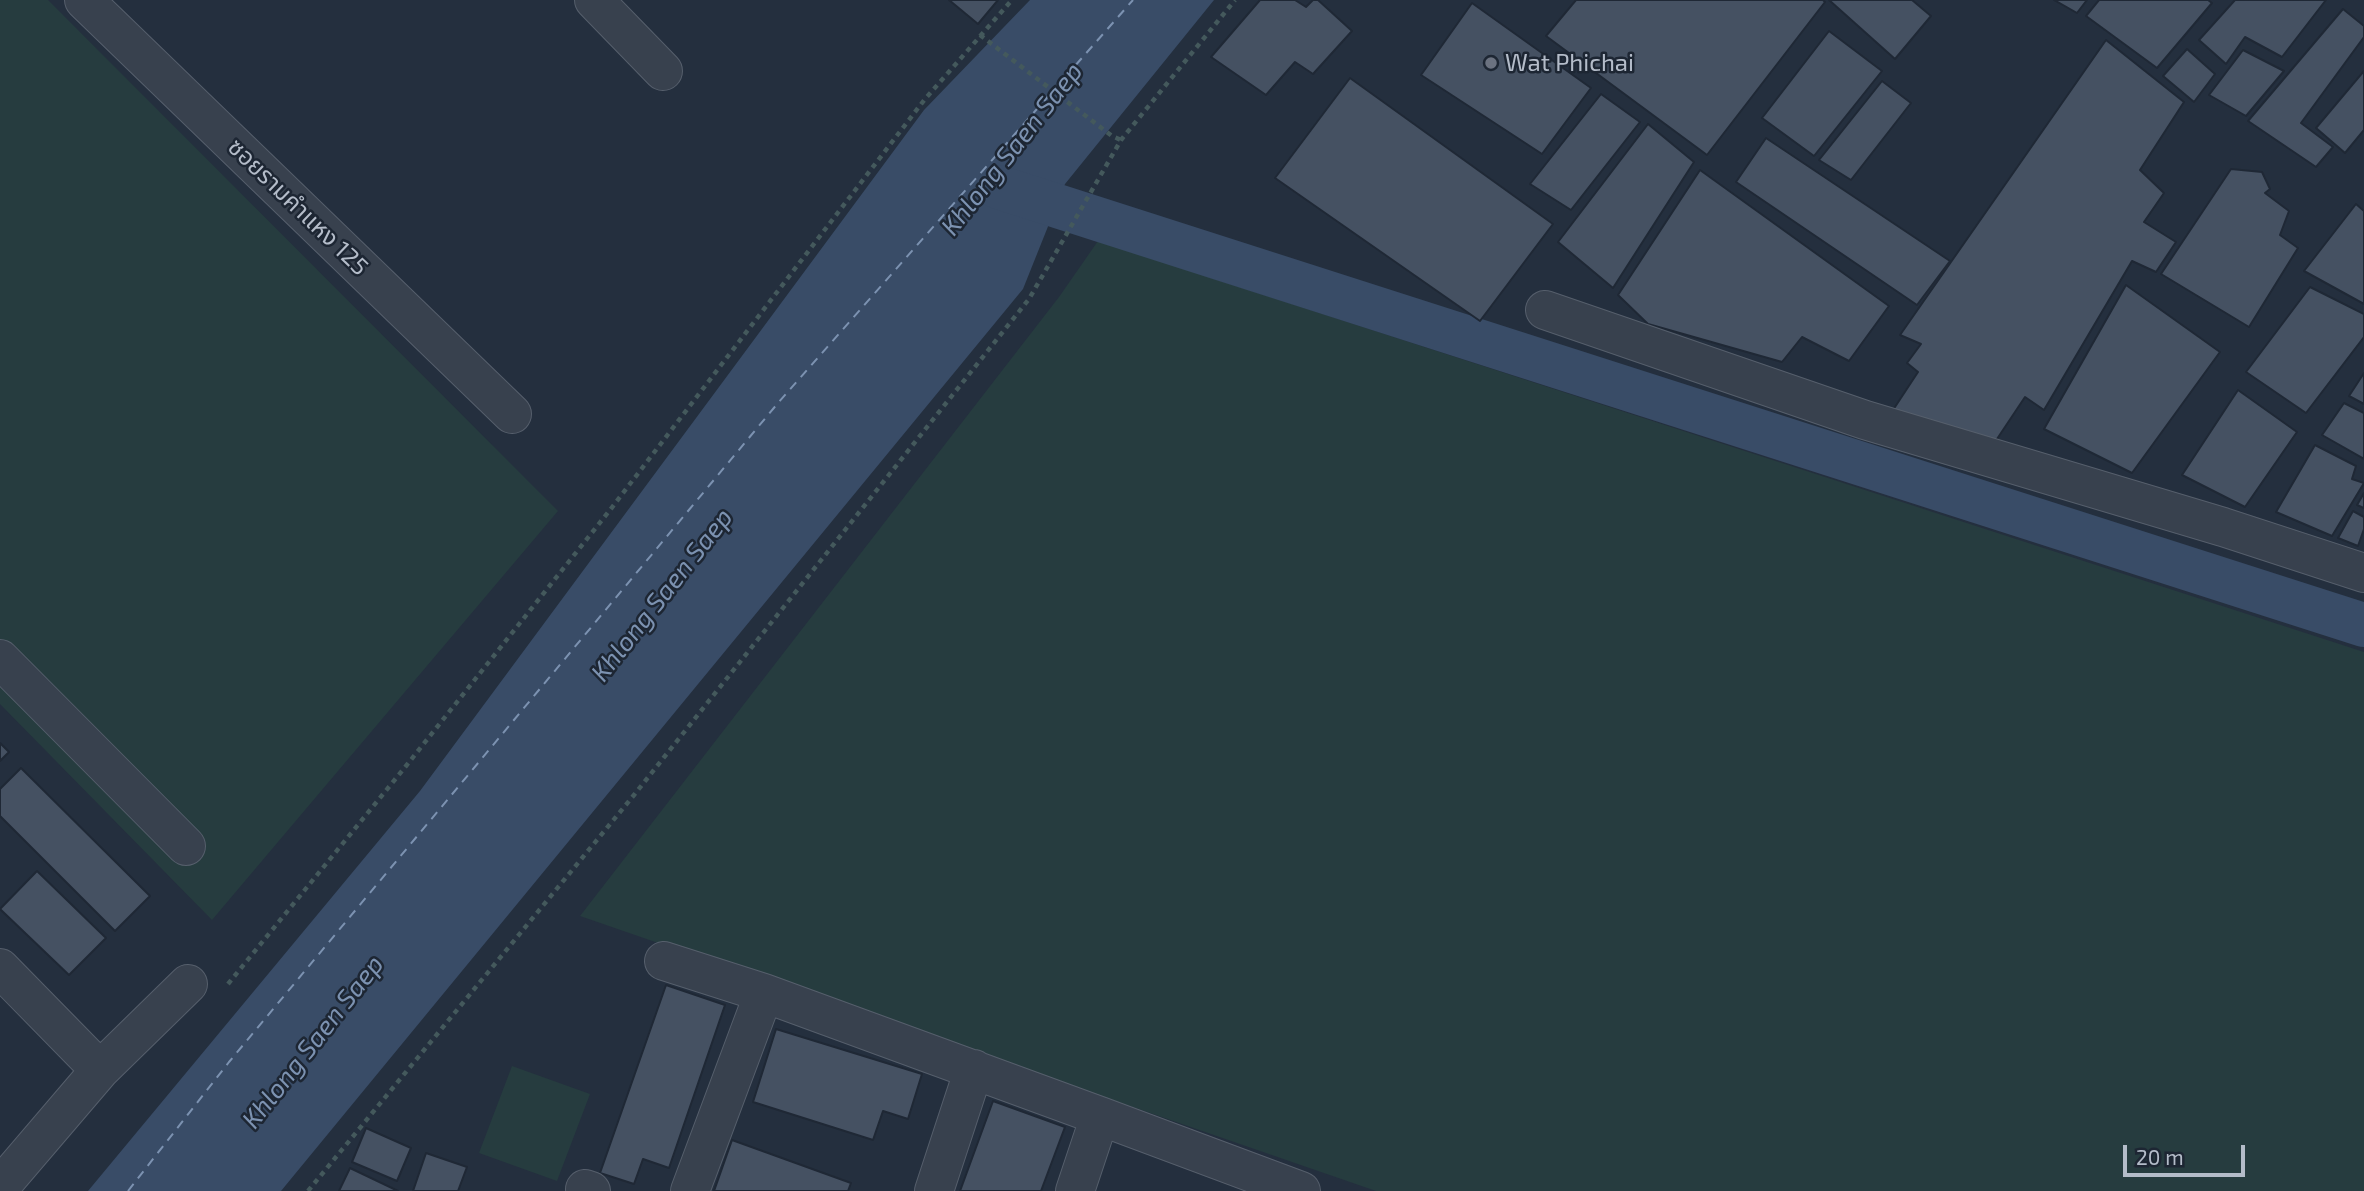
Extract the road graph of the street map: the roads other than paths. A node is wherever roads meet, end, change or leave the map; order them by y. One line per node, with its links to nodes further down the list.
1 (84, 0): 5 (street, ซอยรามคำแหง 125)
2 (594, 0): 3 (street)
3 (663, 71)
4 (1545, 310): 6 (street)
5 (512, 414)
6 (2364, 573)
7 (0, 659): 8 (street)
8 (186, 846)
9 (664, 961): 12 (street)
10 (0, 968): 14 (street)
11 (204, 988): 14 (street)
12 (764, 993): 13 (street); 17 (street)
13 (974, 1069): 15 (street); 18 (street)
14 (100, 1070): 16 (street)
15 (1100, 1116): 19 (street); 20 (street)
16 (0, 1187)
17 (690, 1191)
18 (934, 1191)
19 (1075, 1191)
20 (1301, 1191)

